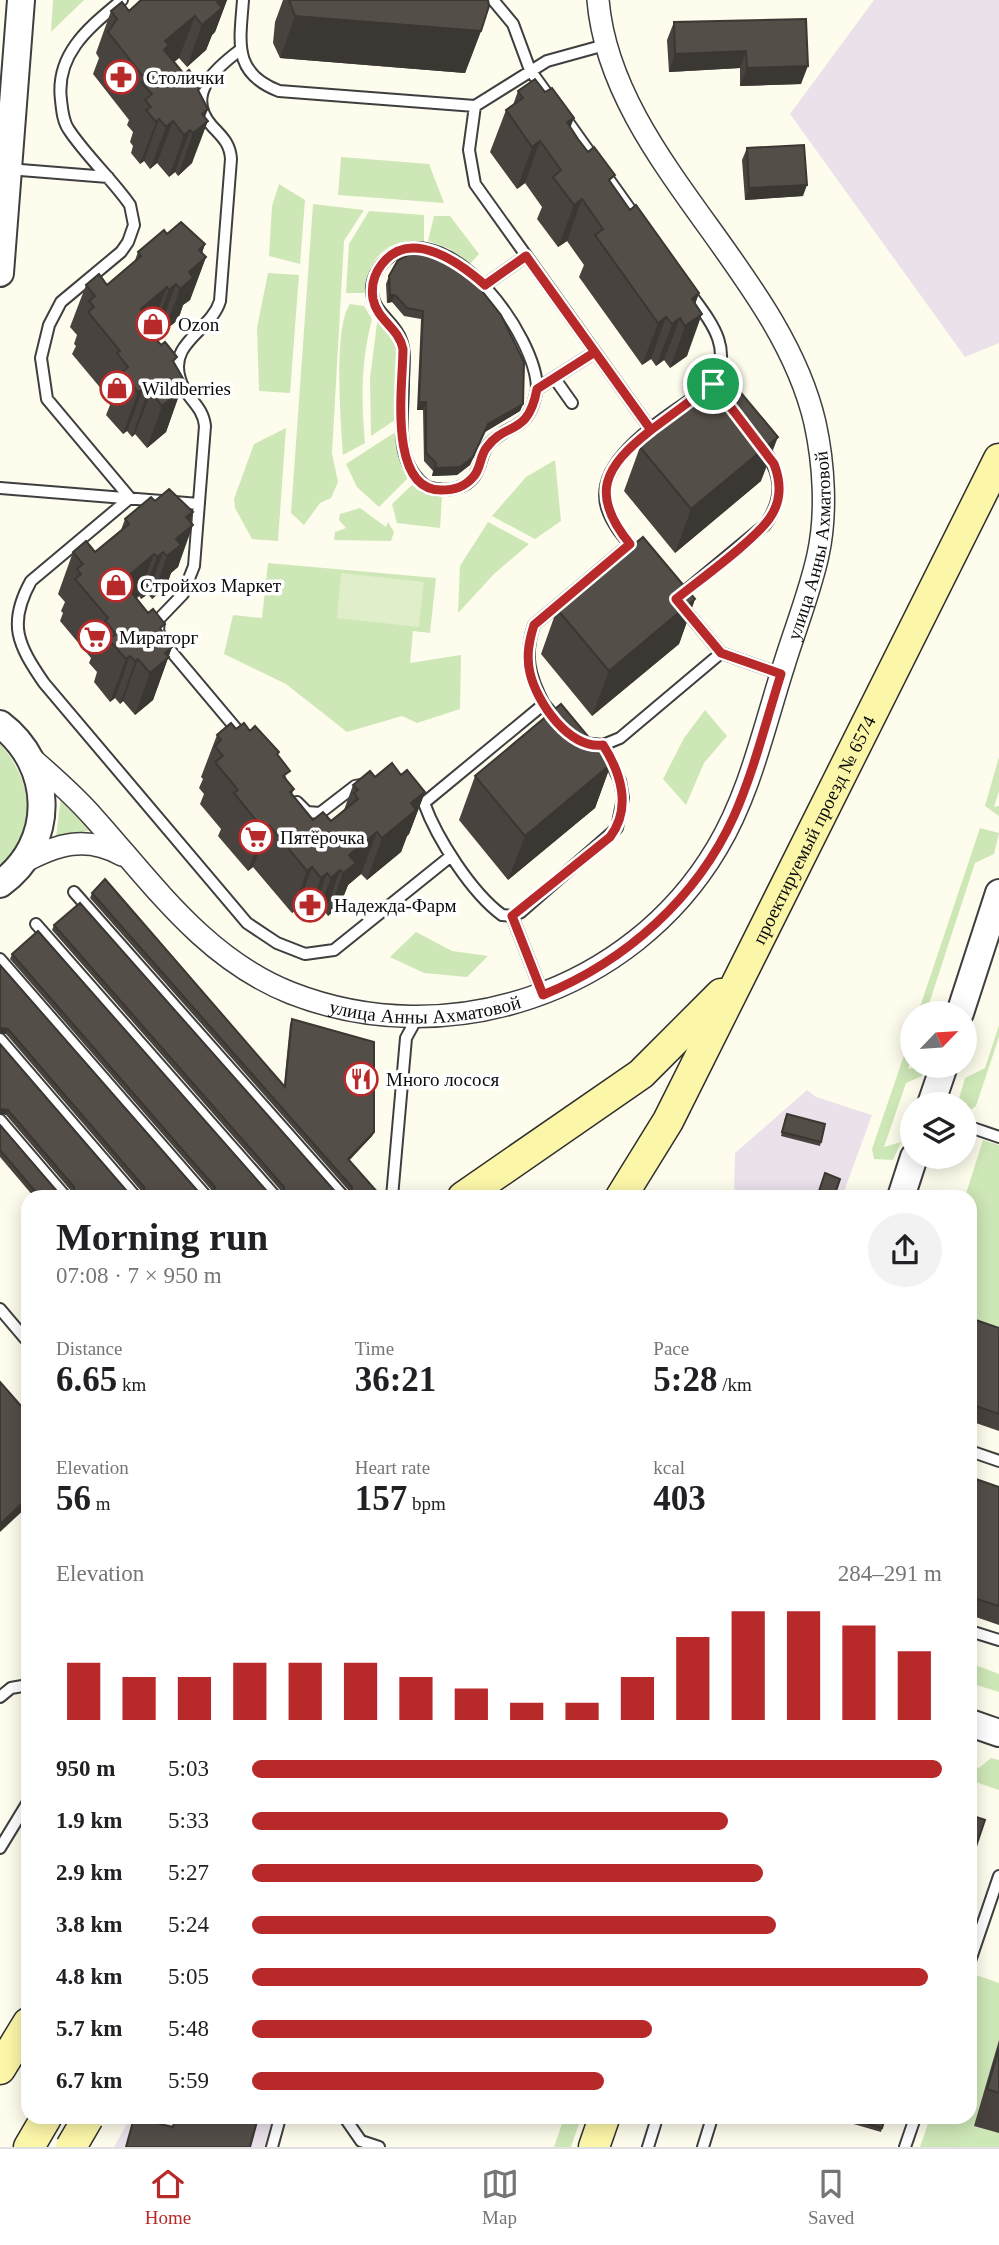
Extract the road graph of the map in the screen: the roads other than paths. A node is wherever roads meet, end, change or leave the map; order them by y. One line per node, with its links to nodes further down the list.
1 (21, 0): 10 (street)
2 (122, 0): 11 (lane)
3 (243, 0): 7 (lane)
4 (493, 0): 8 (lane)
5 (598, 0): 6 (street, улица Анны Ахматовой)
6 (605, 45): 8 (lane); 32 (street, улица Анны Ахматовой)
7 (240, 50): 9 (lane); 28 (lane)
8 (530, 70): 9 (lane); 12 (lane)
9 (475, 106): 13 (lane)
10 (8, 170): 11 (lane); 14 (street)
11 (108, 177): 27 (lane)
12 (648, 233)
13 (526, 256): 16 (lane); 17 (lane)
14 (0, 273)
15 (678, 276): 19 (lane)
16 (485, 285): 20 (lane); 20 (lane)
17 (595, 352): 18 (lane); 23 (lane)
18 (555, 379): 20 (lane); 22 (lane)
19 (713, 384): 21 (lane); 23 (lane)
20 (537, 389)
21 (720, 394)
22 (572, 403)
23 (651, 430): 29 (lane)
24 (751, 434): 31 (lane)
25 (999, 459): 52 (main road, проектируемый проезд № 6574)
26 (0, 488): 27 (lane)
27 (130, 498): 28 (lane); 43 (lane)
28 (200, 504): 38 (lane)
29 (630, 544): 30 (lane); 34 (lane)
30 (646, 563)
31 (721, 653): 32 (lane); 36 (lane)
32 (781, 674): 53 (street, улица Анны Ахматовой)
33 (0, 702): 37 (street)
34 (544, 704): 36 (lane); 42 (lane)
35 (0, 724): 37 (street)
36 (603, 745): 49 (lane)
37 (27, 752): 44 (street, улица Анны Ахматовой); 45 (street)
38 (256, 753)
39 (378, 783): 41 (lane)
40 (414, 793): 42 (lane)
41 (290, 795)
42 (425, 803): 43 (lane)
43 (451, 856): 49 (lane)
44 (127, 857): 45 (street, улица Анны Ахматовой); 55 (street, улица Анны Ахматовой)
45 (22, 863): 46 (street)
46 (0, 884)
47 (74, 891): 65 (lane)
48 (999, 893): 54 (street)
49 (512, 916): 53 (lane)
50 (36, 924): 64 (lane)
51 (0, 959): 63 (lane)
52 (743, 971): 67 (main road); 68 (main road, проектируемый проезд № 6574)
53 (543, 995): 55 (street, улица Анны Ахматовой)
54 (964, 1001)
55 (416, 1018): 66 (lane)
56 (0, 1040): 62 (lane)
57 (0, 1120): 61 (lane)
58 (977, 1129): 59 (lane)
59 (999, 1137)
60 (910, 1169): 69 (street)
61 (60, 1190)
62 (130, 1190)
63 (201, 1190)
64 (269, 1190)
65 (338, 1190)
66 (393, 1190)
67 (473, 1190)
68 (625, 1190)
69 (903, 1190)
70 (0, 1310): 71 (lane)
71 (21, 1334)
72 (977, 1453): 73 (lane)
73 (999, 1461)
74 (977, 1633): 75 (lane)
75 (999, 1640)
76 (21, 1686): 77 (lane)
77 (0, 1697)
78 (977, 1725): 79 (street)
79 (999, 1733)
80 (21, 1814): 81 (lane)
81 (0, 1848)
82 (999, 1876): 83 (lane)
83 (977, 1940)
84 (21, 2034): 85 (main road)
85 (0, 2069)
86 (42, 2124): 94 (main road)
87 (84, 2124): 95 (main road, bridge)
88 (278, 2124): 96 (lane)
89 (349, 2124): 97 (lane)
90 (602, 2124): 98 (main road)
91 (655, 2124): 99 (lane)
92 (710, 2124): 100 (lane)
93 (913, 2124): 101 (lane)
94 (29, 2147)
95 (71, 2147)
96 (272, 2147)
97 (379, 2147)
98 (594, 2147)
99 (648, 2147)
100 (703, 2147)
101 (905, 2147)

